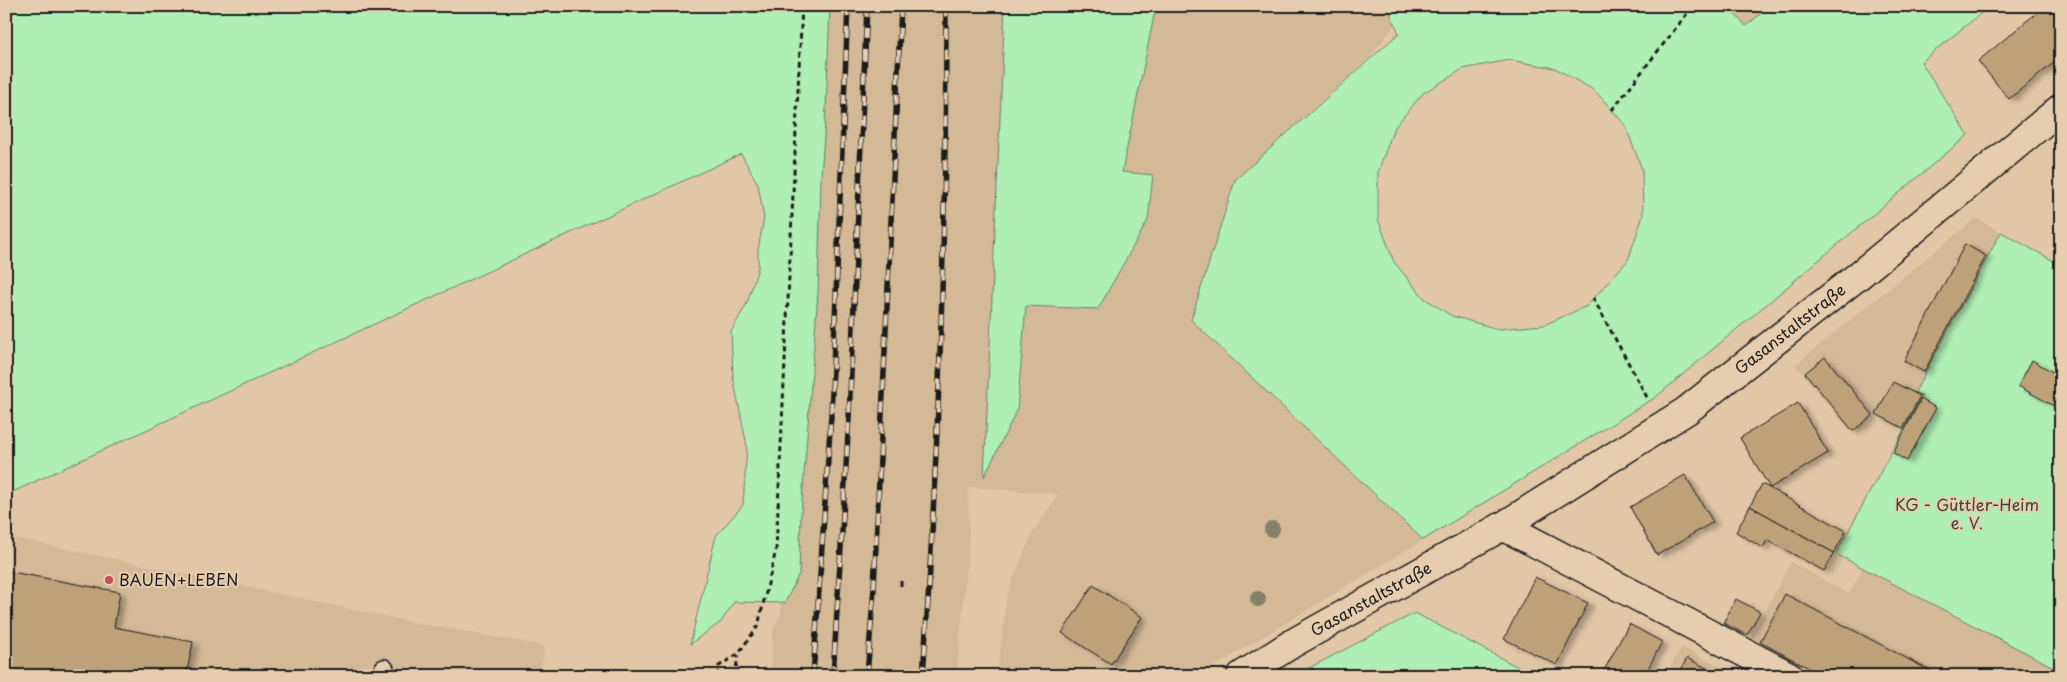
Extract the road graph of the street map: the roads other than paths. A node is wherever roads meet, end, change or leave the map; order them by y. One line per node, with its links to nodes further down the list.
1 (2061, 108): 2 (street, Gasanstaltstraße)
2 (1502, 526): 3 (street, Gasanstaltstraße); 4 (street)
3 (1241, 676)
4 (1789, 676)

